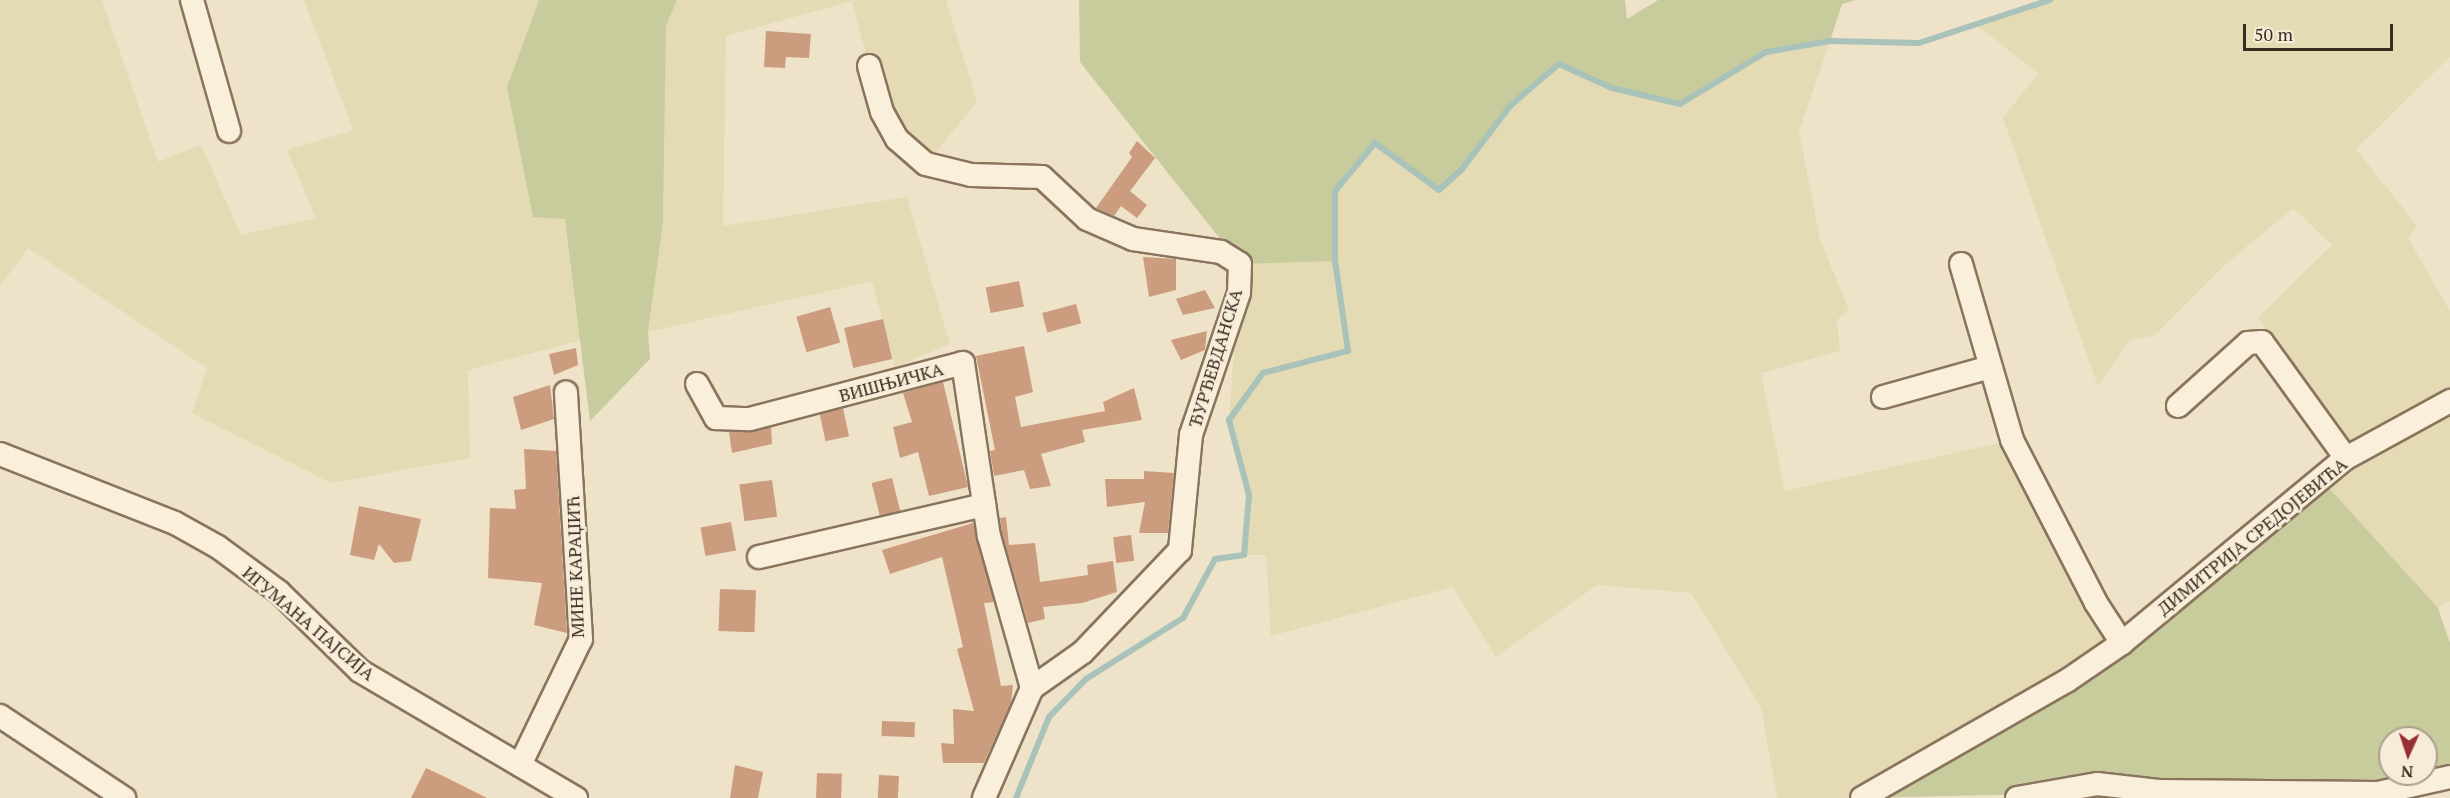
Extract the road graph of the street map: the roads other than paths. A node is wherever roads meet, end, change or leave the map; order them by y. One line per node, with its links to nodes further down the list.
1 (192, 0): 3 (street)
2 (869, 66): 16 (street, ЂУРЂЕВДАНСКА)
3 (229, 131)
4 (1960, 264): 5 (street)
5 (1988, 368): 8 (street); 15 (street)
6 (697, 384): 13 (street, ВИШЊИЧКА)
7 (566, 392): 18 (street, МИНЕ КАРАЏИЋ)
8 (1883, 397)
9 (2450, 401): 12 (street, ДИМИТРИЈА СРЕДОЈЕВИЋА)
10 (2178, 406): 12 (street)
11 (0, 454): 18 (street, ИГУМАНА ПАЈСИЈА)
12 (2346, 458): 15 (street, ДИМИТРИЈА СРЕДОЈЕВИЋА)
13 (984, 505): 14 (street); 16 (street, ВИШЊИЧКА)
14 (759, 557)
15 (2122, 643): 23 (street, ДИМИТРИЈА СРЕДОЈЕВИЋА)
16 (1032, 688): 22 (street)
17 (0, 716): 21 (street)
18 (520, 765): 20 (street, ИГУМАНА ПАЈСИЈА)
19 (2450, 777): 24 (street)
20 (572, 797)
21 (124, 798)
22 (984, 798)
23 (1862, 798)
24 (2017, 798)

